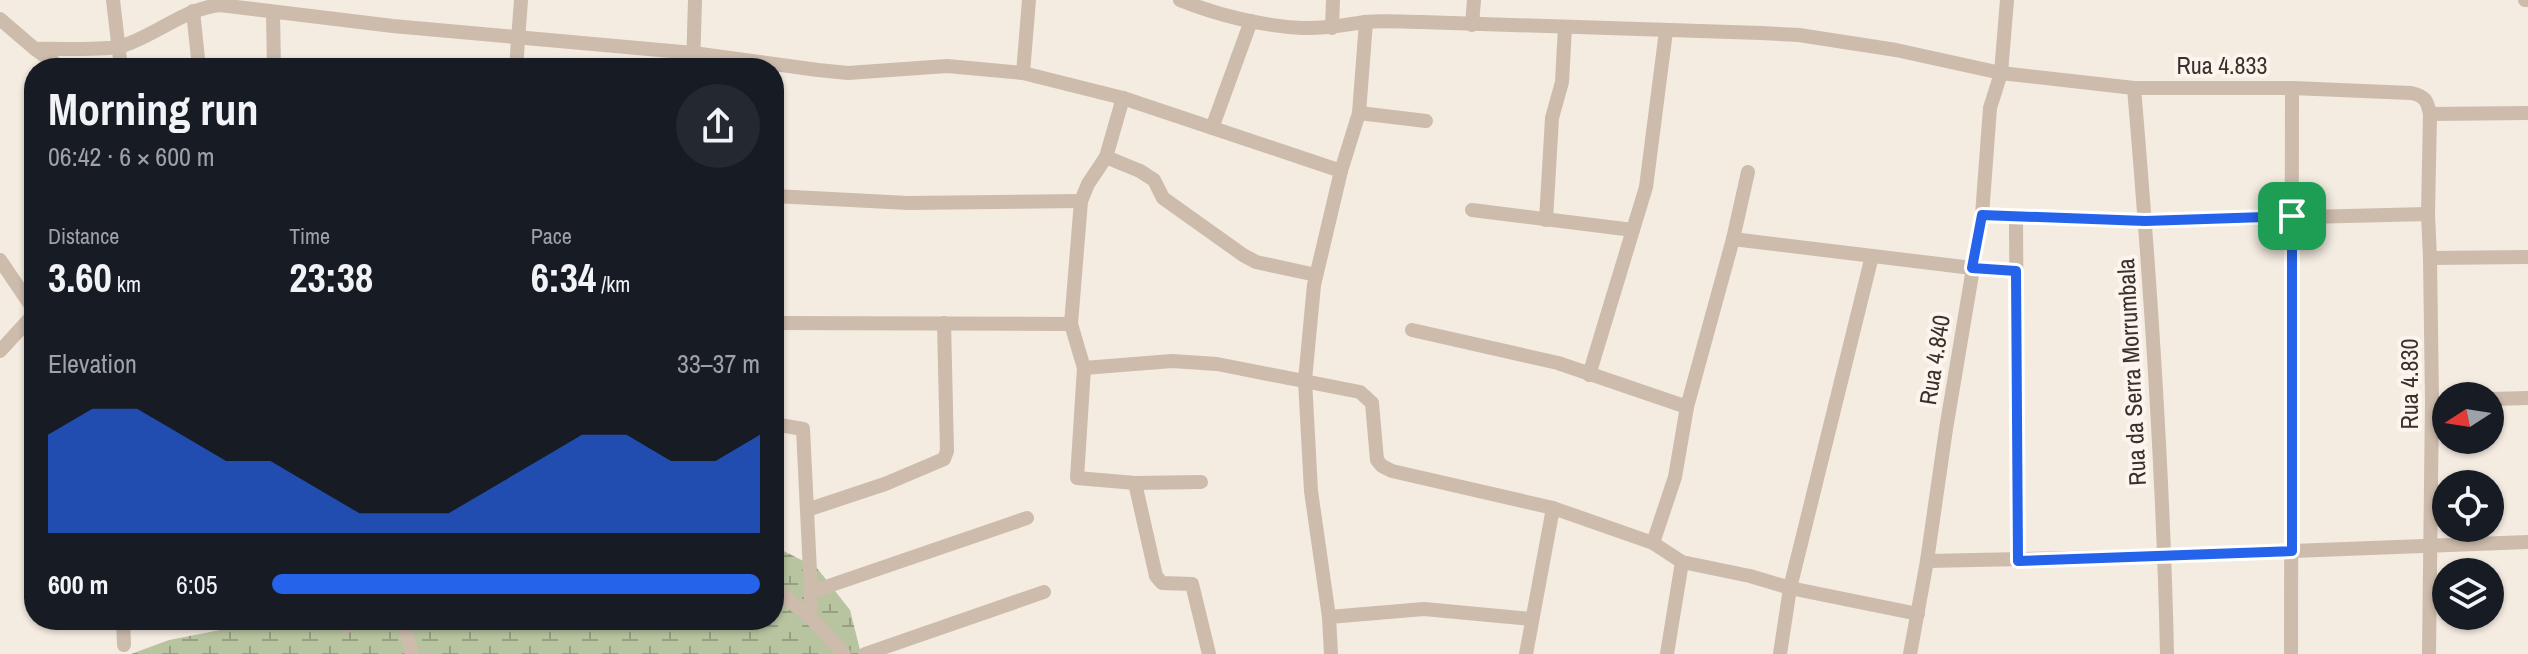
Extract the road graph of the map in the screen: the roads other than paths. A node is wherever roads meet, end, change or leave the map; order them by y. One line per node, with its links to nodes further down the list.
1 (113, 0): 19 (street)
2 (521, 0): 18 (street)
3 (695, 0): 27 (street)
4 (1029, 0): 29 (street)
5 (1180, 0): 12 (street, Rua 4.833)
6 (1333, 0): 16 (street)
7 (1474, 0): 14 (street)
8 (2007, 0): 30 (street, Rua 4.840)
9 (279, 9): 10 (street); 18 (street); 24 (street)
10 (193, 11): 19 (street); 23 (street)
11 (0, 19): 20 (street)
12 (1251, 21): 16 (street, Rua 4.833); 38 (street)
13 (1366, 22): 14 (street, Rua 4.833); 16 (street, Rua 4.833); 34 (street)
14 (1472, 25): 15 (street, Rua 4.833)
15 (1565, 27): 17 (street, Rua 4.833); 49 (street)
16 (1332, 28)
17 (1666, 31): 30 (street, Rua 4.833); 51 (street)
18 (519, 36): 25 (street); 26 (street)
19 (120, 47): 20 (street); 22 (street)
20 (35, 49): 21 (street)
21 (48, 58)
22 (121, 58)
23 (198, 58)
24 (275, 58)
25 (517, 58)
26 (672, 58)
27 (693, 58)
28 (784, 68): 29 (street)
29 (1023, 73): 33 (street)
30 (2001, 73): 31 (street, Rua 4.833); 46 (street, Rua 4.840)
31 (2134, 88): 32 (street, Rua 4.833); 50 (street, Rua da Serra Morrumbala)
32 (2292, 88): 36 (street, Rua 4.833); 47 (street)
33 (1123, 98): 38 (street); 39 (street)
34 (1359, 113): 37 (street); 40 (street)
35 (2528, 113): 36 (street)
36 (2430, 114): 45 (street, Rua 4.830)
37 (1426, 121)
38 (1212, 128): 40 (street)
39 (1106, 157): 43 (street); 59 (street)
40 (1341, 171): 59 (street)
41 (1748, 172): 52 (street)
42 (784, 197): 43 (street)
43 (1081, 201): 64 (street)
44 (1472, 210): 49 (street)
45 (2428, 214): 47 (street); 55 (street, Rua 4.830)
46 (1982, 215): 48 (street); 57 (street, Rua 4.840)
47 (2292, 216): 50 (street); 84 (street)
48 (2016, 217): 50 (street); 58 (street)
49 (1546, 220): 51 (street)
50 (2145, 221): 85 (street, Rua da Serra Morrumbala)
51 (1633, 230): 68 (street)
52 (1733, 239): 53 (street); 73 (street)
53 (1872, 256): 57 (street); 89 (street)
54 (2528, 257): 55 (street)
55 (2430, 258): 70 (street, Rua 4.830)
56 (0, 260): 60 (street)
57 (1972, 268): 58 (street); 86 (street, Rua 4.840)
58 (2016, 271): 87 (street)
59 (1316, 275): 69 (street)
60 (24, 297)
61 (24, 323): 66 (street)
62 (784, 323): 63 (street)
63 (944, 323): 64 (street); 79 (street)
64 (1071, 324): 67 (street)
65 (1412, 330): 68 (street)
66 (0, 351)
67 (1084, 368): 69 (street); 77 (street)
68 (1589, 375): 73 (street)
69 (1305, 380): 78 (street); 95 (street)
70 (2438, 382)
71 (2528, 398): 72 (street)
72 (2504, 399)
73 (1687, 407): 82 (street)
74 (784, 426): 79 (street)
75 (2435, 454): 83 (street, Rua 4.830)
76 (1201, 482): 77 (street)
77 (1135, 483): 103 (street)
78 (1553, 508): 82 (street); 96 (street)
79 (807, 510): 90 (street)
80 (1027, 518): 90 (street)
81 (2528, 542): 83 (street)
82 (1653, 543): 88 (street)
83 (2429, 547): 84 (street); 111 (street, Rua 4.830)
84 (2292, 551): 85 (street); 110 (street)
85 (2165, 556): 87 (street); 109 (street, Rua da Serra Morrumbala)
86 (1927, 561): 87 (street); 93 (street, Rua 4.840)
87 (2018, 561)
88 (1682, 562): 89 (street); 106 (street)
89 (1790, 588): 93 (street); 107 (street)
90 (811, 592): 94 (street)
91 (1044, 592): 102 (street)
92 (784, 597): 94 (street)
93 (1918, 614): 108 (street, Rua 4.840)
94 (810, 617): 101 (street)
95 (1329, 617): 96 (street); 104 (street)
96 (1531, 619): 105 (street)
97 (123, 630): 99 (street)
98 (406, 630): 100 (street)
99 (124, 645)
100 (412, 654)
101 (844, 654)
102 (865, 654)
103 (1209, 654)
104 (1331, 654)
105 (1526, 654)
106 (1667, 654)
107 (1780, 654)
108 (1910, 654)
109 (2167, 654)
110 (2291, 654)
111 (2429, 654)

